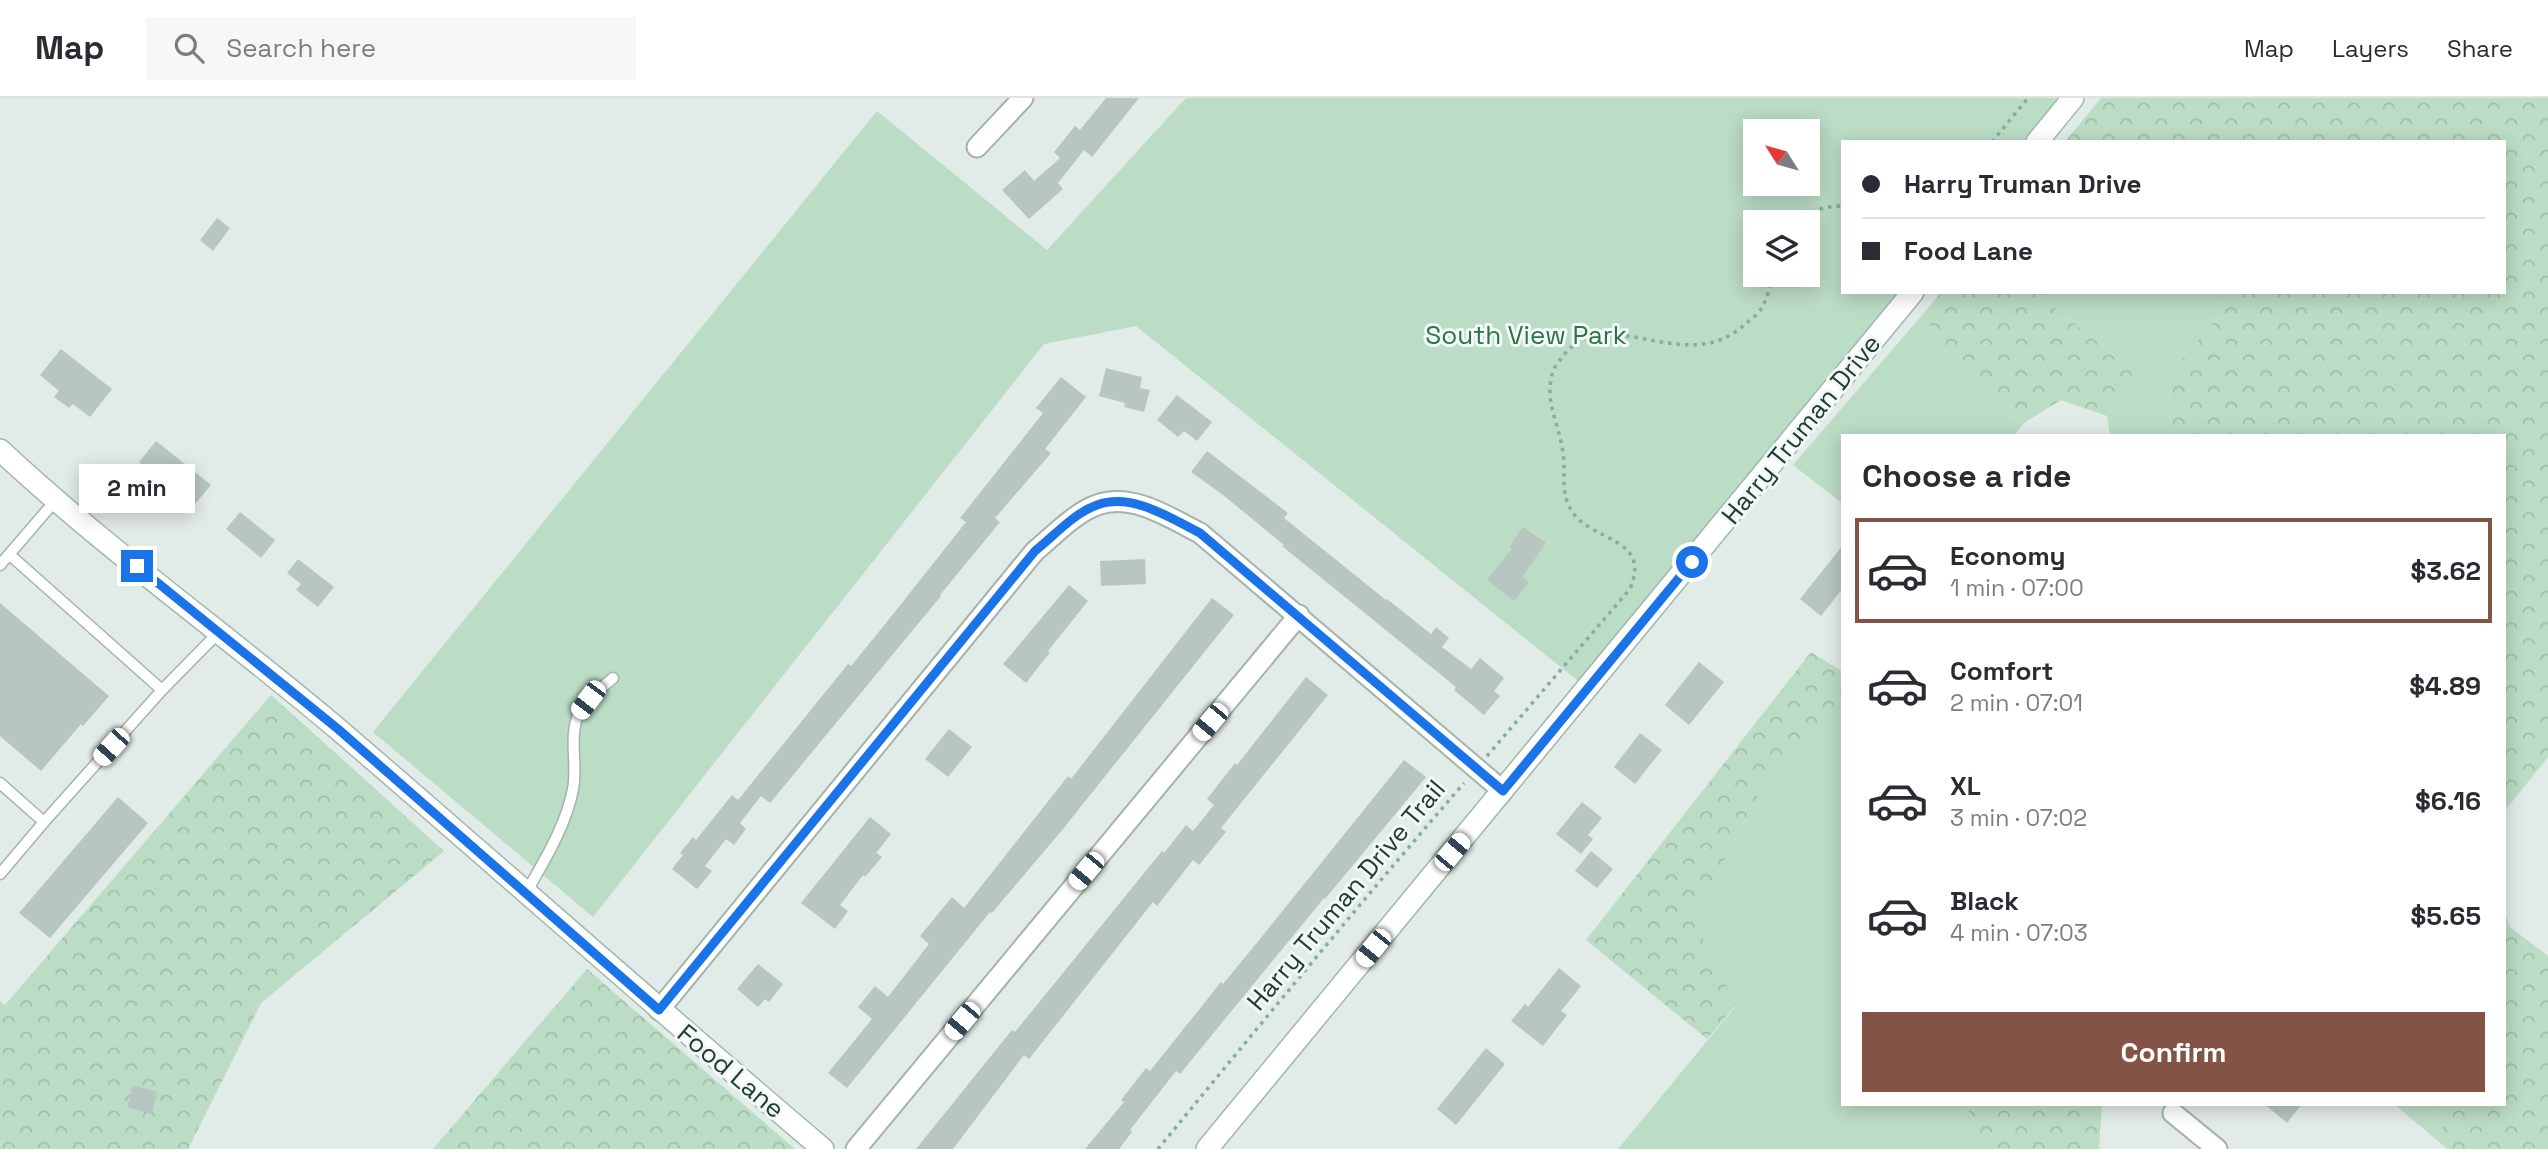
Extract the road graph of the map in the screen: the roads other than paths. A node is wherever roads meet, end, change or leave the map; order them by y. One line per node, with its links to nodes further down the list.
1 (1023, 98): 4 (street)
2 (2074, 98): 3 (main road)
3 (2040, 140)
4 (977, 147)
5 (1911, 294): 15 (main road, Harry Truman Drive)
6 (0, 450): 7 (main road, Food Lane)
7 (55, 501): 8 (lane); 11 (main road, Food Lane)
8 (10, 555): 9 (lane); 13 (lane)
9 (0, 565)
10 (1299, 615): 15 (street); 19 (street); 22 (street)
11 (219, 632): 13 (lane); 18 (main road, Food Lane)
12 (613, 678): 18 (lane)
13 (162, 690): 16 (lane)
14 (0, 783): 16 (lane)
15 (1503, 791): 23 (main road, Harry Truman Drive)
16 (44, 822): 17 (lane)
17 (0, 874)
18 (526, 894): 19 (main road, Food Lane)
19 (659, 1010): 21 (main road, Food Lane)
20 (2173, 1113): 24 (street)
21 (823, 1149)
22 (856, 1149)
23 (1207, 1149)
24 (2217, 1149)

